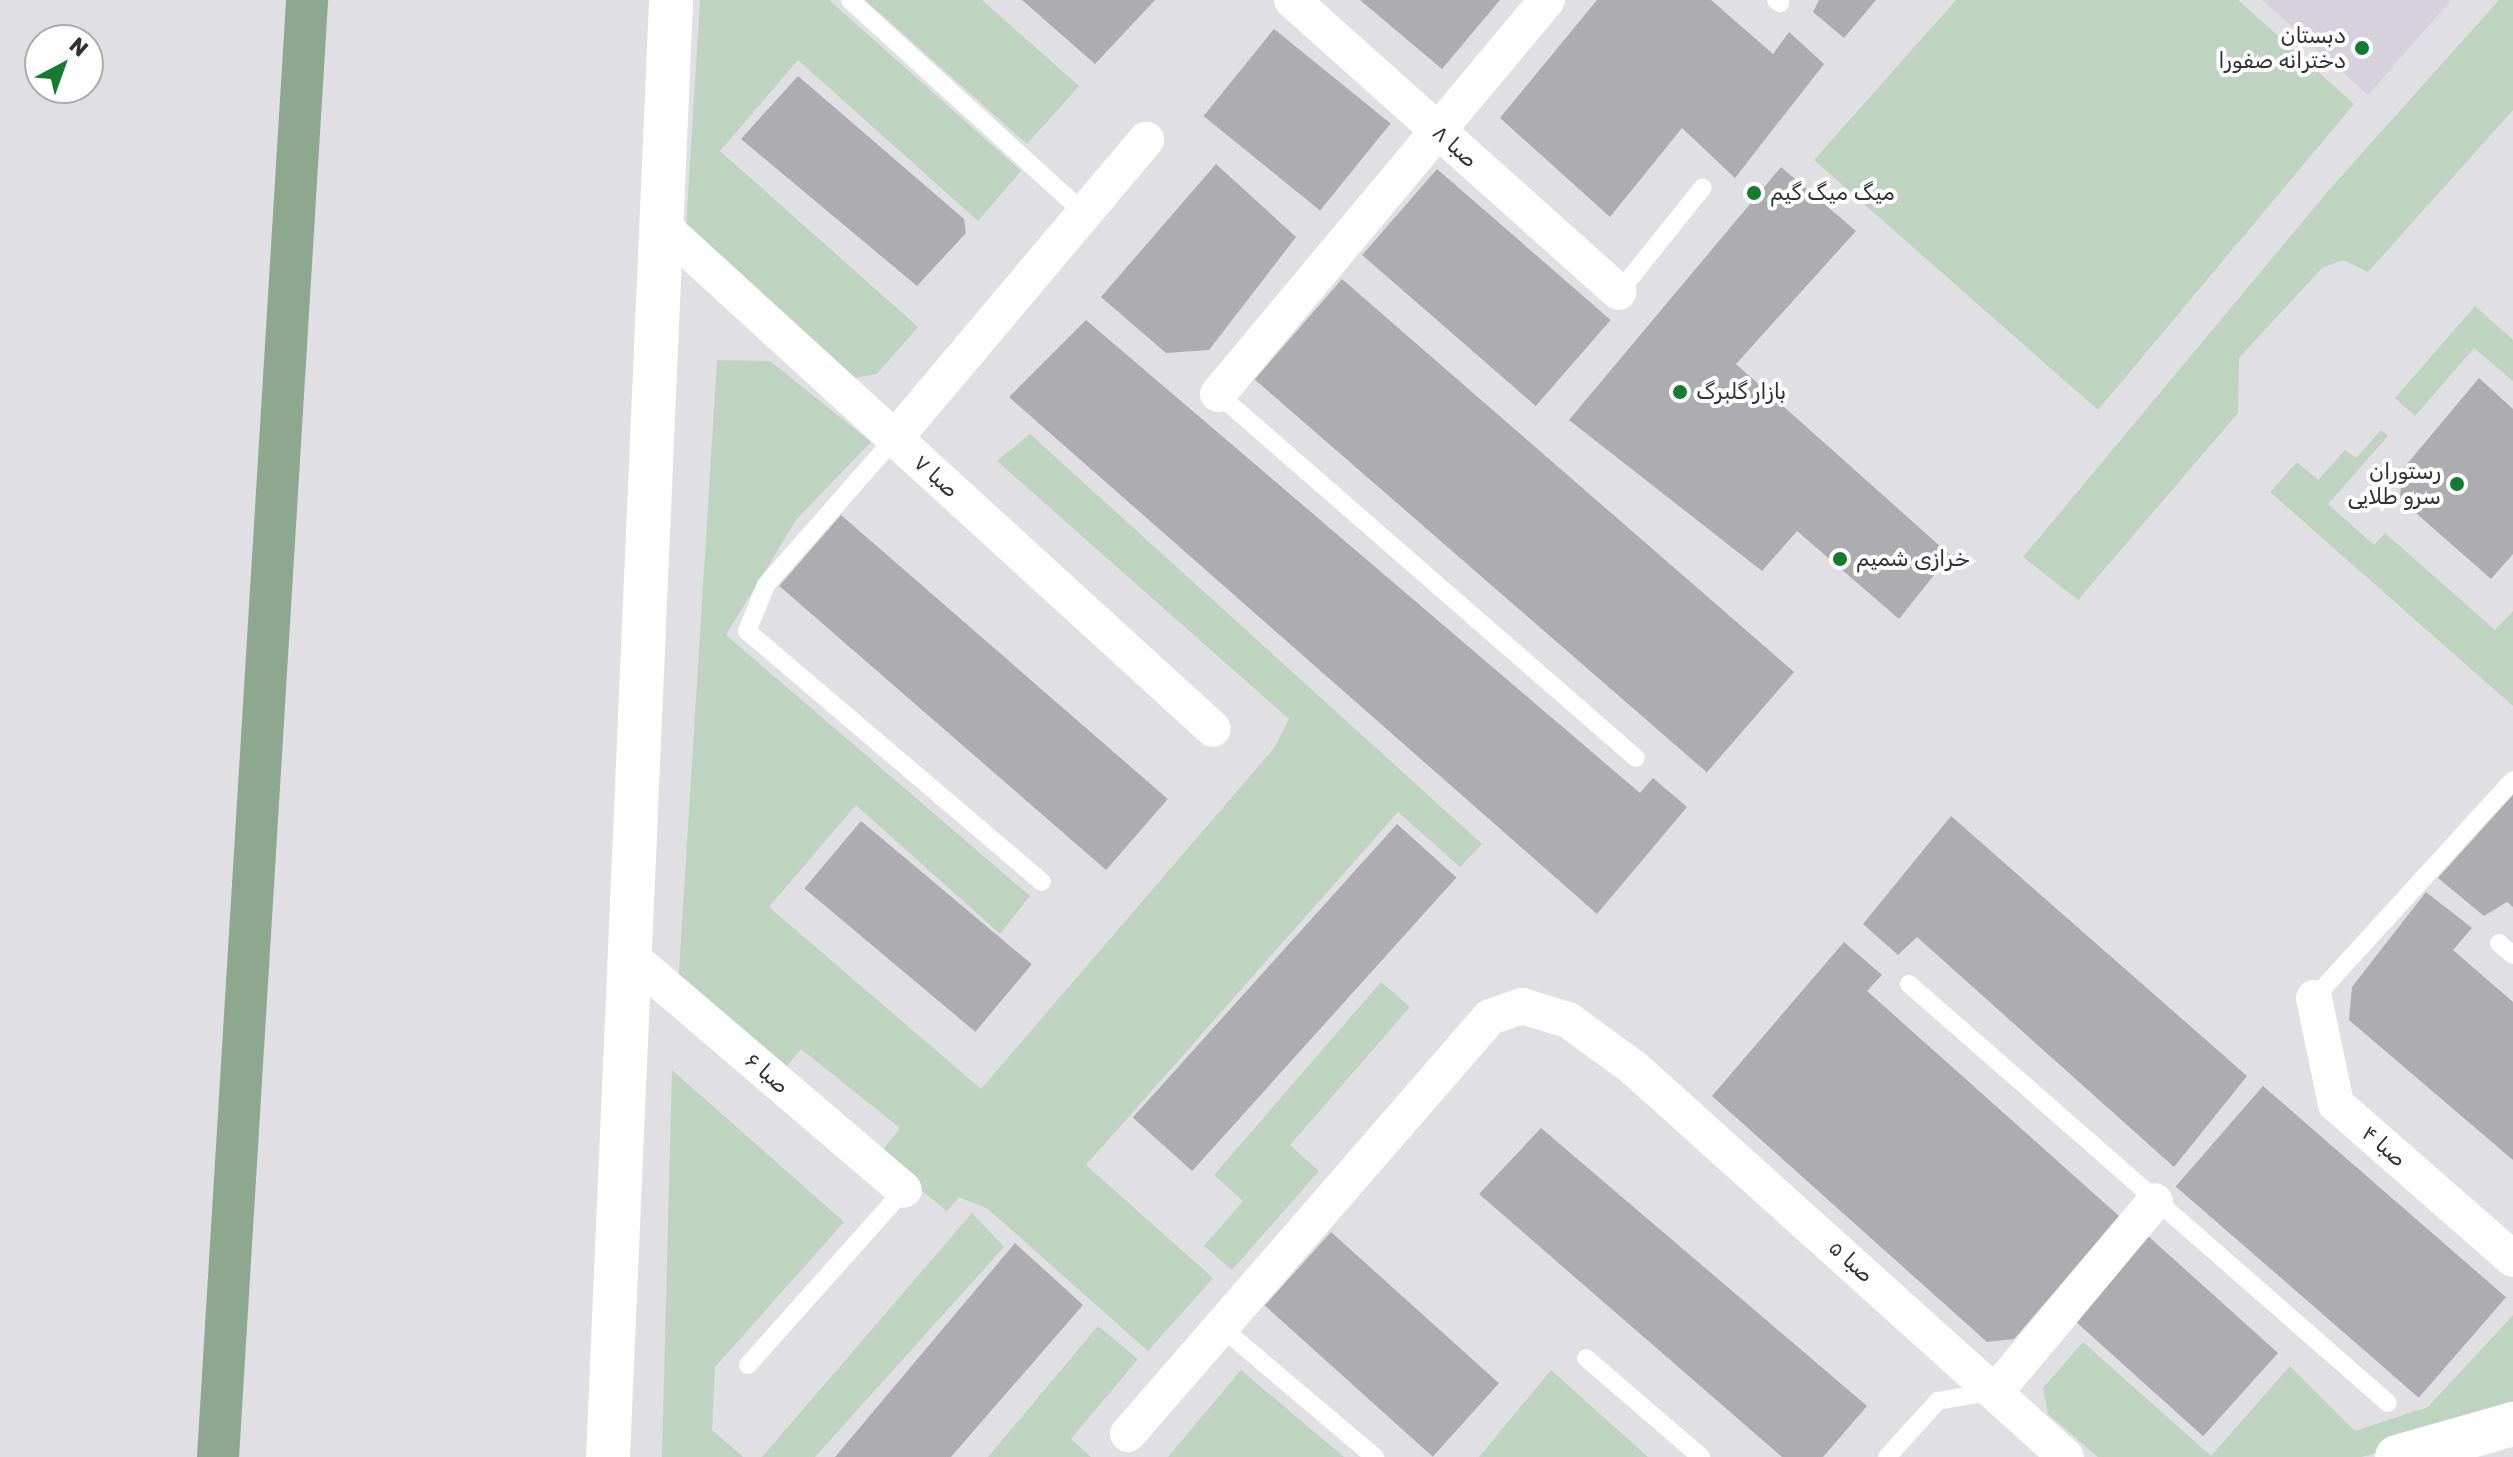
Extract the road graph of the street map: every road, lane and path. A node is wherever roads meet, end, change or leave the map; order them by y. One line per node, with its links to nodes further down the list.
1 (671, 0): 9 (street)
2 (850, 0): 8 (lane)
3 (1292, 0): 5 (street, صبا ۸)
4 (1547, 0): 5 (street)
5 (1435, 128): 10 (street, صبا ۸); 11 (street)
6 (1146, 140): 8 (street)
7 (1703, 187): 10 (lane)
8 (1083, 212): 12 (street)
9 (659, 223): 12 (street, صبا ۷); 17 (street)
10 (1619, 292)
11 (1218, 394): 14 (lane)
12 (895, 438): 13 (street, صبا ۷); 16 (lane)
13 (1213, 729)
14 (1636, 758)
15 (2513, 780): 19 (lane)
16 (1042, 882)
17 (630, 956): 20 (street, صبا ۶); 30 (street)
18 (1909, 984): 21 (lane)
19 (2314, 998): 22 (street, صبا ۴)
20 (904, 1190): 25 (lane)
21 (2155, 1201): 26 (street); 27 (lane)
22 (2513, 1259)
23 (1221, 1327): 26 (street, صبا ۵); 29 (street, صبا ۵); 31 (lane)
24 (1586, 1358): 32 (lane)
25 (748, 1365)
26 (1997, 1390): 33 (lane); 34 (street, صبا ۵)
27 (2388, 1403)
28 (2513, 1424): 35 (street)
29 (1128, 1434)
30 (608, 1457)
31 (1375, 1457)
32 (1701, 1457)
33 (1887, 1457)
34 (2066, 1457)
35 (2397, 1457)

